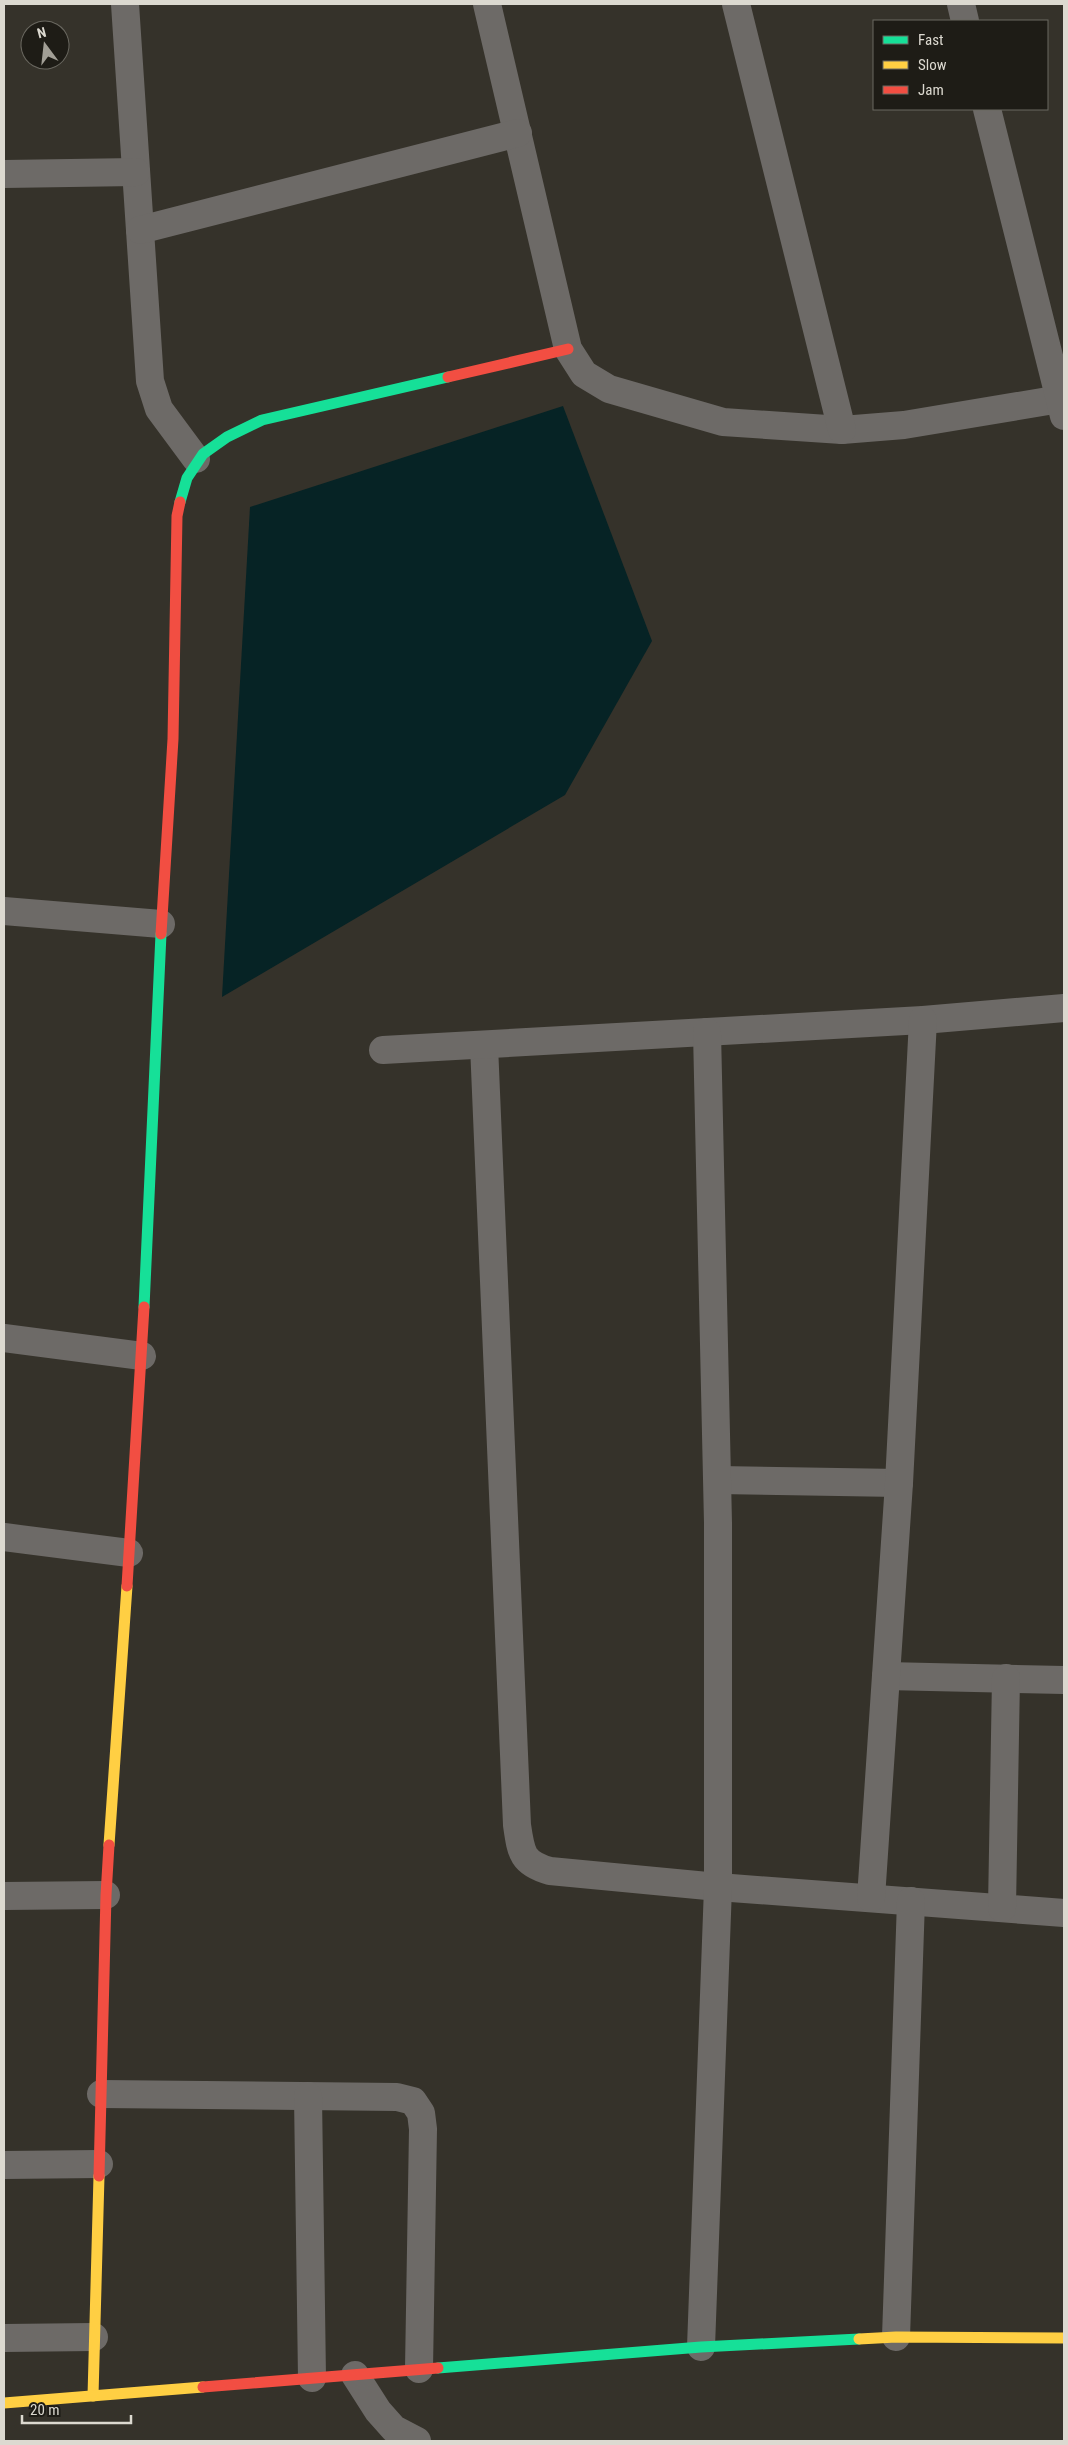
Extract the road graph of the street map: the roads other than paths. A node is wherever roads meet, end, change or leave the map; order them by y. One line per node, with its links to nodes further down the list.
1 (125, 4): 8 (street)
2 (488, 4): 7 (street)
3 (736, 4): 13 (street)
4 (961, 4): 5 (street)
5 (965, 20)
6 (987, 110): 12 (street)
7 (518, 133): 10 (street); 11 (street)
8 (136, 172): 9 (street); 10 (street)
9 (4, 174)
10 (140, 230): 14 (street)
11 (568, 349): 13 (street); 14 (street)
12 (1062, 409): 13 (street)
13 (842, 430)
14 (196, 459): 16 (street)
15 (4, 911): 16 (street)
16 (161, 924): 23 (street)
17 (1064, 1008): 18 (street)
18 (923, 1020): 19 (street); 25 (street)
19 (707, 1032): 20 (street); 24 (street)
20 (484, 1045): 21 (street); 31 (street)
21 (383, 1050)
22 (4, 1338): 23 (street)
23 (142, 1356): 27 (street)
24 (718, 1480): 25 (street); 31 (street)
25 (899, 1483): 28 (street)
26 (4, 1537): 27 (street)
27 (129, 1554): 32 (street)
28 (886, 1676): 29 (street); 34 (street)
29 (1006, 1678): 30 (street); 36 (street)
30 (1064, 1680)
31 (718, 1887): 34 (street); 46 (street)
32 (106, 1895): 33 (street); 38 (street)
33 (4, 1896)
34 (871, 1898): 35 (street)
35 (911, 1901): 36 (street); 43 (street)
36 (1002, 1908): 37 (street)
37 (1064, 1913)
38 (101, 2094): 39 (street); 40 (street)
39 (308, 2096): 47 (street); 49 (street)
40 (99, 2164): 41 (street); 42 (street)
41 (4, 2165)
42 (94, 2337): 44 (street); 50 (street)
43 (896, 2337): 45 (street); 46 (street)
44 (4, 2338)
45 (1064, 2338)
46 (701, 2347): 47 (street)
47 (419, 2370): 48 (street)
48 (355, 2375): 49 (street); 52 (street)
49 (312, 2378): 50 (street)
50 (93, 2396): 51 (street)
51 (4, 2403)
52 (417, 2441)

